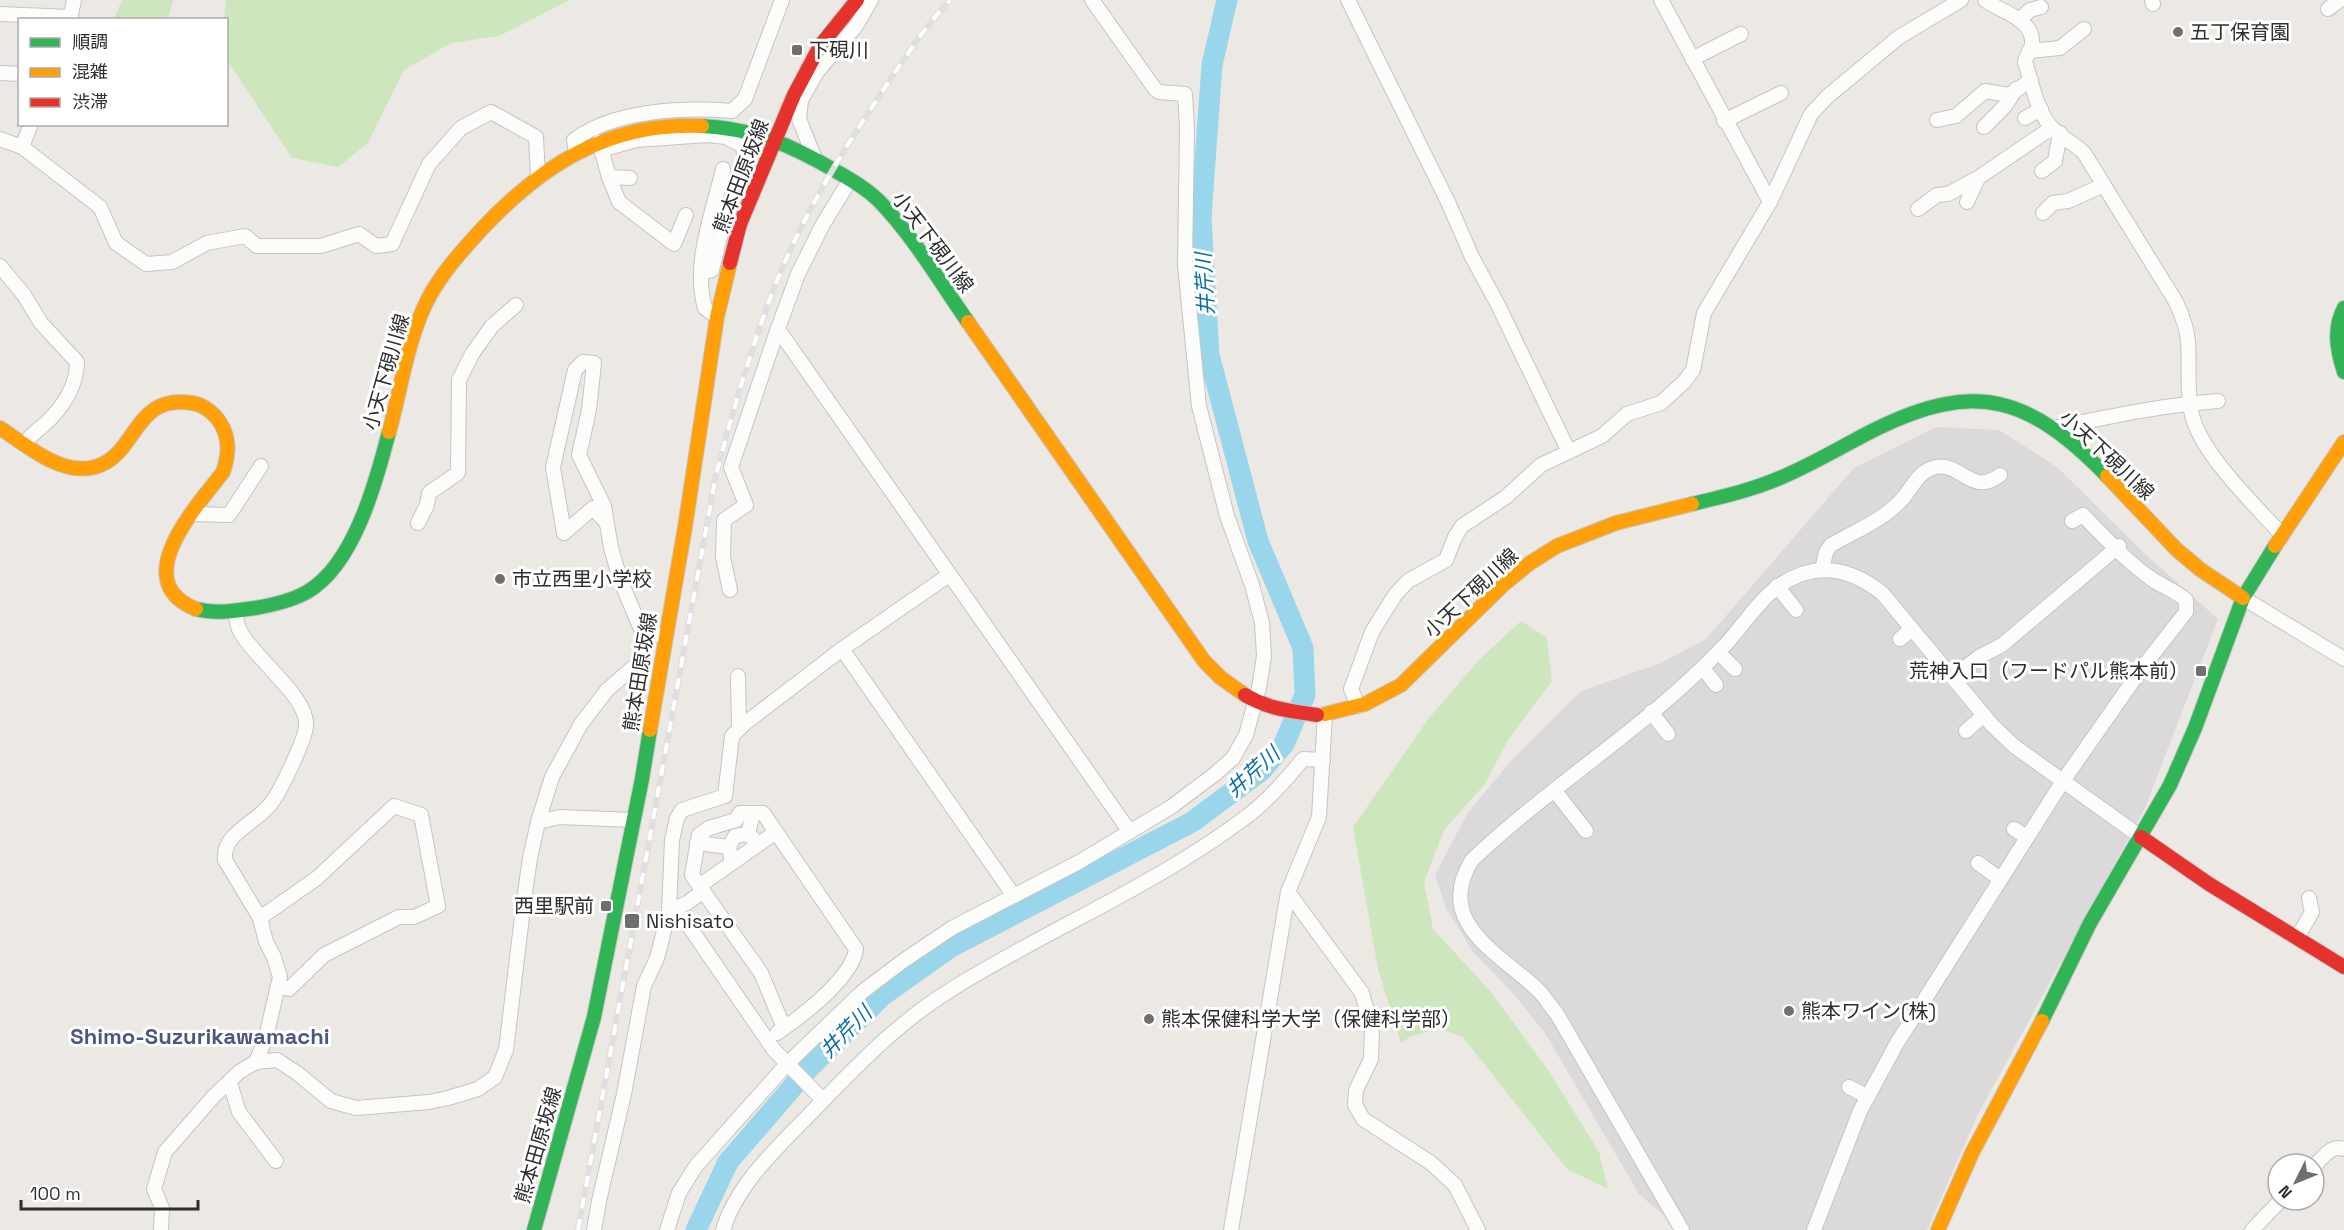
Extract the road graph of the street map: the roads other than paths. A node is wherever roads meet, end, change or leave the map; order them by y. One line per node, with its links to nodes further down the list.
1 (75, 0): 14 (street)
2 (782, 0): 36 (street)
3 (857, 0): 33 (main road, 熊本田原坂線)
4 (871, 0): 37 (street)
5 (1092, 0): 92 (street)
6 (1348, 0): 64 (street)
7 (1661, 0): 19 (street)
8 (1961, 0): 46 (street)
9 (1985, 0): 15 (street)
10 (2340, 0): 12 (street)
11 (2041, 7): 15 (street)
12 (2328, 9)
13 (0, 14): 14 (street)
14 (70, 18)
15 (2019, 20): 18 (street)
16 (2084, 29): 18 (street)
17 (1741, 34): 19 (street)
18 (2029, 51): 22 (street)
19 (1692, 59): 28 (street)
20 (0, 74): 21 (street)
21 (18, 74)
22 (2031, 80): 23 (street); 25 (street)
23 (2016, 90): 27 (street); 30 (street)
24 (1780, 93): 28 (street)
25 (2041, 109): 26 (street); 31 (street)
26 (2025, 118)
27 (1937, 120)
28 (1724, 121): 46 (street)
29 (30, 126): 35 (street)
30 (1984, 126)
31 (2057, 131): 39 (street); 42 (street); 45 (street)
32 (0, 139): 35 (street)
33 (775, 139): 34 (main road, 小天下硯川線); 37 (main road, 小天下硯川線); 55 (main road, 熊本田原坂線)
34 (600, 146): 36 (main road, 小天下硯川線); 41 (street); 52 (street)
35 (22, 147): 40 (street)
36 (576, 153): 40 (main road, 小天下硯川線)
37 (814, 159): 44 (main road, 小天下硯川線)
38 (723, 169): 52 (street)
39 (2042, 171)
40 (538, 177): 79 (main road, 小天下硯川線)
41 (609, 177): 43 (street); 50 (street)
42 (1978, 177): 47 (street); 48 (street)
43 (630, 178)
44 (850, 180): 56 (street); 92 (main road, 小天下硯川線)
45 (2104, 185): 49 (street); 59 (street)
46 (1770, 202): 64 (street)
47 (1967, 202)
48 (1918, 209)
49 (2043, 213)
50 (686, 215)
51 (0, 266): 63 (street)
52 (701, 273): 55 (street)
53 (516, 305): 70 (street)
54 (2344, 308): 57 (main road)
55 (717, 317): 81 (main road, 熊本田原坂線)
56 (777, 331): 74 (street); 76 (street)
57 (2344, 372)
58 (2218, 401): 59 (street)
59 (2191, 403): 61 (street); 71 (street)
60 (0, 428): 63 (main road, 小天下硯川線)
61 (2053, 428): 77 (main road, 小天下硯川線); 93 (main road, 小天下硯川線)
62 (2344, 442): 71 (main road)
63 (24, 444): 67 (main road, 小天下硯川線)
64 (1569, 452): 93 (street)
65 (261, 466): 67 (street)
66 (2000, 475): 73 (street)
67 (192, 514): 79 (main road, 小天下硯川線)
68 (2072, 521): 72 (street)
69 (606, 522): 69 (street); 82 (street)
70 (418, 523)
71 (2282, 535): 77 (main road)
72 (2117, 548): 90 (street); 101 (street)
73 (1822, 570): 75 (street); 80 (street)
74 (949, 575): 84 (street); 109 (street)
75 (1778, 586): 78 (street); 85 (street)
76 (730, 590)
77 (2243, 598): 86 (street); 111 (main road)
78 (1796, 610)
79 (235, 611): 123 (street)
80 (1912, 629): 83 (street); 90 (street)
81 (665, 634): 82 (street); 104 (main road, 熊本田原坂線)
82 (644, 636): 105 (street)
83 (1900, 639)
84 (842, 650): 97 (street); 120 (street)
85 (1718, 652): 87 (street); 88 (street)
86 (2344, 659)
87 (1703, 668): 91 (street); 94 (street)
88 (1736, 669)
89 (738, 676): 97 (street)
90 (1952, 677): 96 (street)
91 (1716, 685)
92 (1258, 702): 95 (main road, 小天下硯川線); 109 (street)
93 (1358, 706): 95 (main road, 小天下硯川線)
94 (1651, 712): 99 (street); 102 (street)
95 (1316, 714): 100 (street)
96 (1984, 715): 98 (street); 101 (street)
97 (739, 729): 122 (street)
98 (1966, 731)
99 (1668, 734)
100 (1323, 760): 119 (street); 144 (street)
101 (2063, 781): 110 (street); 111 (street)
102 (1555, 791): 107 (street); 147 (street)
103 (753, 813): 108 (street); 112 (street); 113 (street)
104 (633, 820): 105 (street); 141 (main road, 熊本田原坂線)
105 (538, 822): 129 (street)
106 (2014, 829): 110 (street)
107 (1586, 831)
108 (776, 832): 112 (street); 127 (street)
109 (1130, 832): 120 (street)
110 (2027, 837): 117 (street)
111 (2141, 837): 124 (main road); 149 (main road)
112 (754, 839): 114 (street); 115 (street)
113 (697, 843): 114 (street); 118 (street)
114 (729, 847): 115 (street)
115 (732, 863): 118 (street)
116 (1978, 863): 117 (street)
117 (2000, 879): 134 (street)
118 (701, 888): 122 (street); 127 (street)
119 (1288, 892): 145 (street); 146 (street)
120 (1014, 896): 130 (street)
121 (2309, 898): 124 (street)
122 (669, 911): 128 (street); 142 (street)
123 (260, 918): 126 (street); 126 (street)
124 (2297, 938): 125 (main road)
125 (2344, 967)
126 (278, 986): 129 (street)
127 (784, 1028): 128 (street)
128 (767, 1040): 130 (street)
129 (256, 1062): 132 (street)
130 (789, 1067): 135 (street); 143 (street)
131 (1862, 1078): 134 (street)
132 (230, 1083): 138 (street); 140 (street)
133 (1849, 1087): 134 (street)
134 (1871, 1092): 148 (street)
135 (818, 1095)
136 (2344, 1149): 137 (street)
137 (2326, 1154)
138 (276, 1161)
139 (2269, 1212): 150 (street)
140 (161, 1230)
141 (534, 1230)
142 (594, 1230)
143 (667, 1230)
144 (723, 1230)
145 (1231, 1230)
146 (1478, 1230)
147 (1682, 1230)
148 (1814, 1230)
149 (1938, 1230)
150 (2252, 1230)

